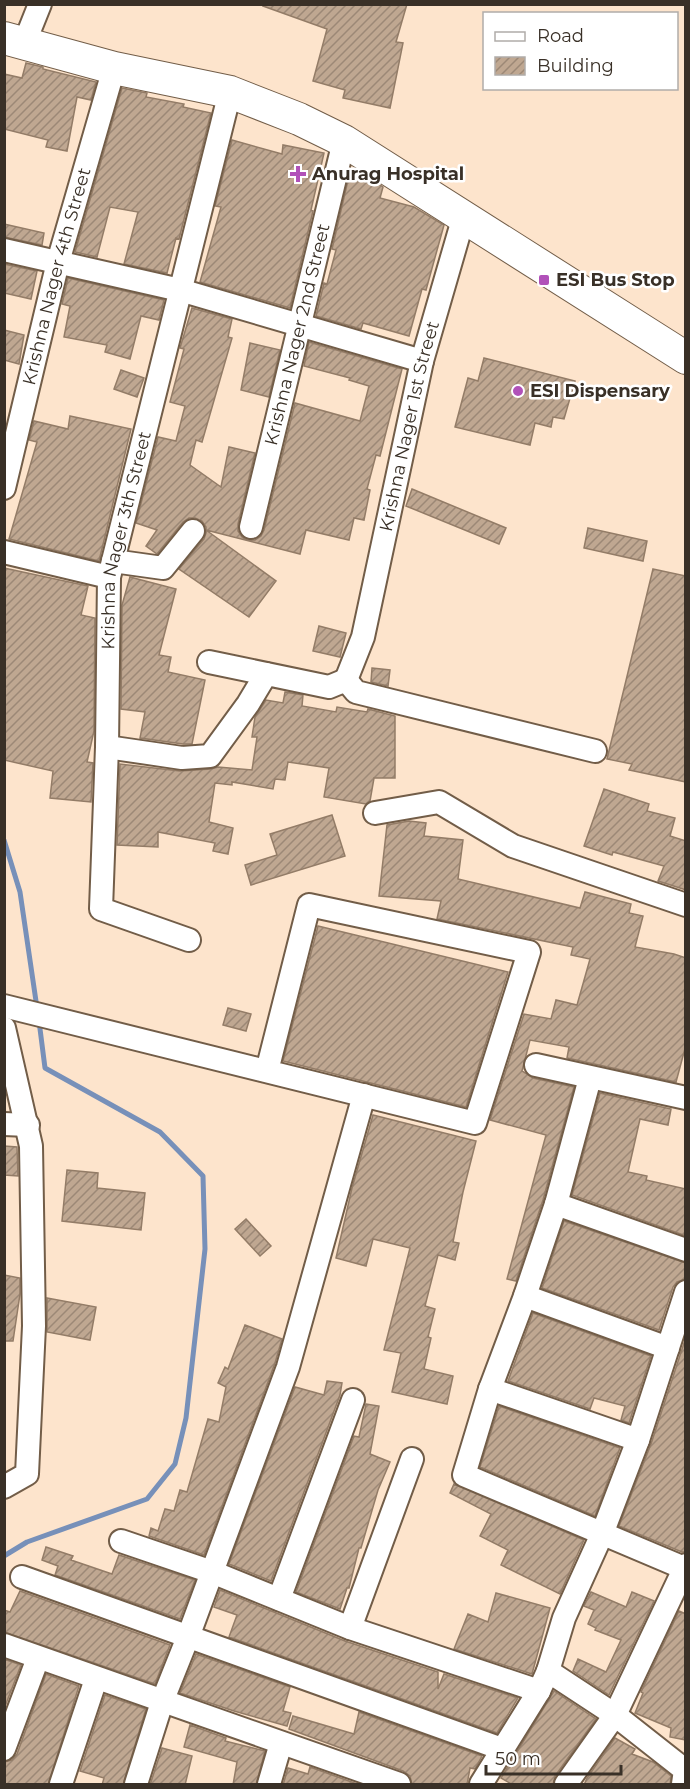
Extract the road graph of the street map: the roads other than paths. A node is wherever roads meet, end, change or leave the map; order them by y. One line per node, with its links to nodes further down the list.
1 (40, 4): 2 (street)
2 (14, 41): 3 (street)
3 (114, 68): 4 (street); 8 (street, Krishna Nager 4th Street)
4 (230, 92): 5 (street); 9 (street, Krishna Nager 3th Street)
5 (344, 141): 6 (street); 10 (street, Krishna Nager 2nd Street)
6 (464, 216): 11 (street); 12 (street, Krishna Nager 1st Street)
7 (4, 250): 8 (street)
8 (58, 262): 9 (street); 13 (street, Krishna Nager 4th Street)
9 (180, 290): 10 (street); 17 (street, Krishna Nager 3th Street)
10 (299, 324): 12 (street); 14 (street, Krishna Nager 2nd Street)
11 (686, 358)
12 (422, 361): 20 (street, Krishna Nager 1st Street)
13 (4, 488)
14 (251, 527)
15 (193, 531): 17 (street)
16 (4, 552): 17 (street)
17 (111, 569): 21 (street, Krishna Nager 3th Street)
18 (209, 662): 19 (street)
19 (266, 674): 20 (street); 21 (street)
20 (346, 680): 22 (street)
21 (107, 747): 25 (street, Krishna Nager 3th Street)
22 (595, 751)
23 (375, 813): 24 (street)
24 (686, 905)
25 (189, 940)
26 (4, 1006): 29 (street)
27 (4, 1028): 34 (street)
28 (536, 1065): 30 (street)
29 (267, 1071): 31 (street); 31 (street)
30 (590, 1078): 32 (street); 35 (street)
31 (364, 1095): 48 (street)
32 (686, 1098)
33 (4, 1124): 34 (street)
34 (28, 1125): 44 (street)
35 (556, 1204): 36 (street); 38 (street)
36 (686, 1250)
37 (686, 1292): 39 (street)
38 (525, 1296): 39 (street); 40 (street)
39 (668, 1348): 42 (street)
40 (490, 1389): 42 (street); 45 (street)
41 (353, 1400): 50 (street)
42 (638, 1440): 45 (street)
43 (412, 1459): 51 (street)
44 (4, 1487)
45 (602, 1534): 47 (street); 56 (street)
46 (121, 1541): 48 (street)
47 (685, 1567): 58 (street)
48 (212, 1572): 50 (street); 52 (street)
49 (22, 1577): 52 (street)
50 (279, 1599): 51 (street)
51 (350, 1629): 56 (street)
52 (188, 1637): 57 (street); 61 (street)
53 (4, 1645): 54 (street)
54 (38, 1658): 55 (street); 60 (street)
55 (96, 1679): 57 (street); 63 (street)
56 (543, 1681): 58 (street); 61 (street)
57 (162, 1702): 59 (street); 64 (street)
58 (615, 1715): 62 (street); 68 (street)
59 (281, 1743): 65 (street); 66 (street)
60 (4, 1749)
61 (502, 1749): 67 (street)
62 (684, 1775)
63 (61, 1785)
64 (136, 1785)
65 (269, 1785)
66 (399, 1785)
67 (481, 1785)
68 (566, 1785)

